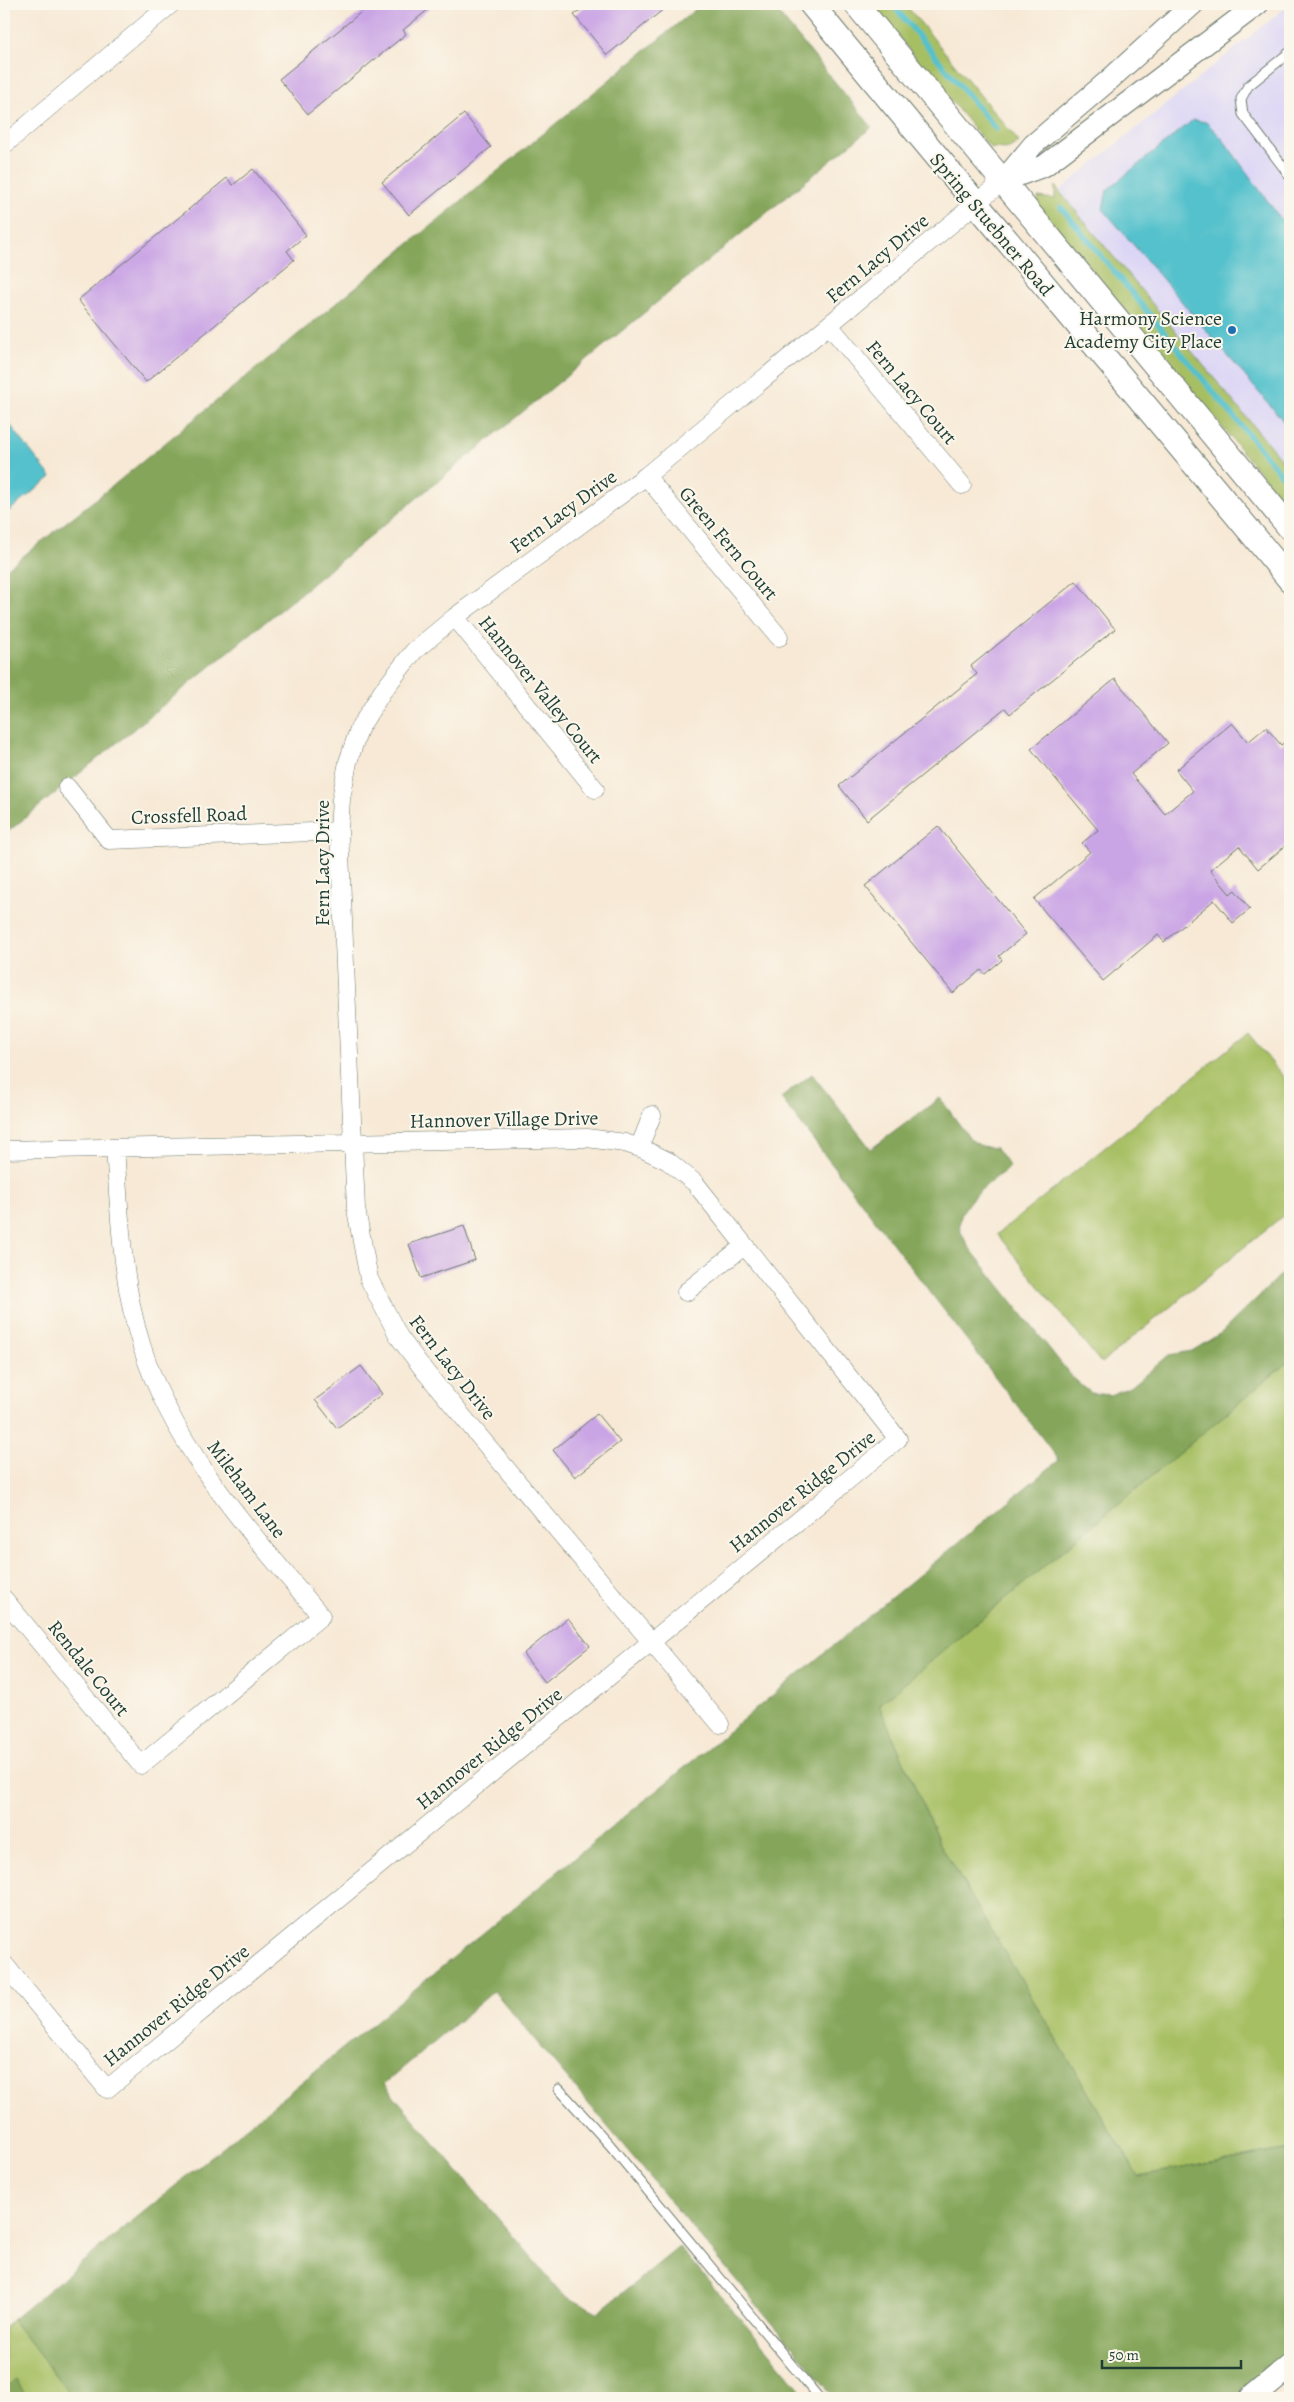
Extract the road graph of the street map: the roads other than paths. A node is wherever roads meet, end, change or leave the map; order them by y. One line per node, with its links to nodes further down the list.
1 (171, 4): 7 (street)
2 (811, 4): 10 (main road, Spring Stuebner Road)
3 (856, 4): 9 (main road, Spring Stuebner Road)
4 (1193, 4): 9 (street)
5 (1258, 4): 9 (street)
6 (1290, 52): 8 (lane)
7 (4, 145)
8 (1290, 176)
9 (1003, 181): 10 (street, Fern Lacy Drive); 12 (main road, Spring Stuebner Road)
10 (975, 204): 11 (street, Fern Lacy Drive); 13 (main road, Spring Stuebner Road)
11 (829, 325): 14 (street, Fern Lacy Drive); 15 (street, Fern Lacy Court)
12 (1203, 421): 13 (main road); 16 (main road, Spring Stuebner Road)
13 (1177, 443): 17 (main road, Spring Stuebner Road)
14 (646, 476): 18 (street, Fern Lacy Drive); 19 (street, Green Fern Court)
15 (962, 485)
16 (1290, 528)
17 (1290, 580)
18 (454, 617): 21 (street, Hannover Valley Court); 22 (street, Fern Lacy Drive)
19 (778, 636)
20 (67, 787): 22 (street, Crossfell Road)
21 (596, 788)
22 (339, 831): 24 (street, Fern Lacy Drive)
23 (652, 1115): 26 (street)
24 (354, 1142): 25 (street, Hannover Village Drive); 26 (street, Hannover Village Drive); 32 (street, Fern Lacy Drive)
25 (115, 1148): 27 (street, Hannover Village Drive); 34 (street, Mileham Lane)
26 (639, 1148): 28 (street, Hannover Village Drive)
27 (4, 1150)
28 (744, 1246): 29 (street); 30 (street, Hannover Village Drive)
29 (686, 1292)
30 (898, 1439): 32 (street, Hannover Ridge Drive)
31 (4, 1598): 34 (street, Rendale Court)
32 (651, 1642): 33 (street, Fern Lacy Drive); 35 (street, Hannover Ridge Drive)
33 (720, 1724)
34 (140, 1765)
35 (4, 1964)
36 (559, 2089): 38 (lane)
37 (1290, 2366): 39 (main road)
38 (819, 2398)
39 (1252, 2398)

